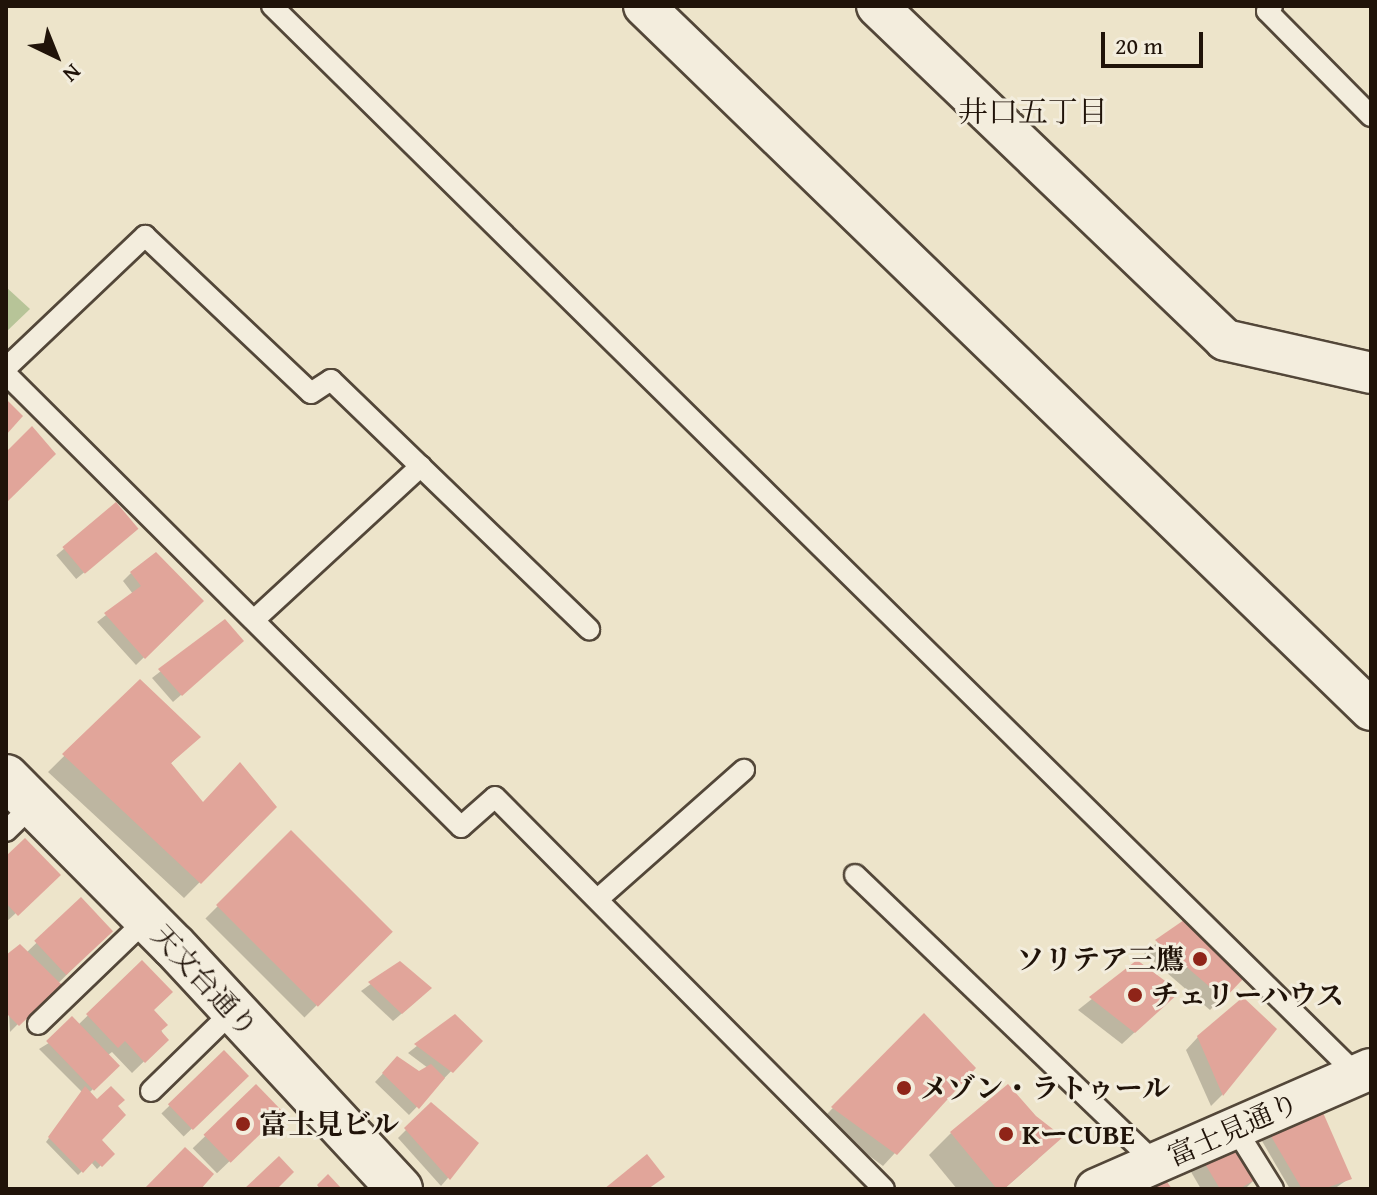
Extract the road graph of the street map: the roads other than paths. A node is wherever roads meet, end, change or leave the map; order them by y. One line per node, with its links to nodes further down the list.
1 (272, 6): 20 (lane)
2 (644, 6): 12 (street)
3 (877, 6): 7 (street)
4 (1272, 6): 5 (lane)
5 (1371, 116)
6 (6, 368): 9 (lane)
7 (1371, 373)
8 (6, 374): 10 (lane)
9 (421, 466): 10 (lane); 11 (lane)
10 (254, 620): 16 (lane)
11 (589, 629)
12 (1371, 710)
13 (744, 770): 16 (lane)
14 (15, 804): 17 (main road, 天文台通り)
15 (855, 875): 23 (lane)
16 (598, 899): 25 (lane)
17 (147, 919): 18 (main road, 天文台通り); 19 (lane)
18 (233, 1011): 21 (lane); 24 (main road, 天文台通り)
19 (38, 1024)
20 (1364, 1072): 22 (street, 富士見通り)
21 (151, 1091)
22 (1235, 1128): 23 (street, 富士見通り); 27 (lane)
23 (1155, 1163): 26 (street, 富士見通り)
24 (400, 1189)
25 (884, 1189)
26 (1096, 1189)
27 (1273, 1189)

